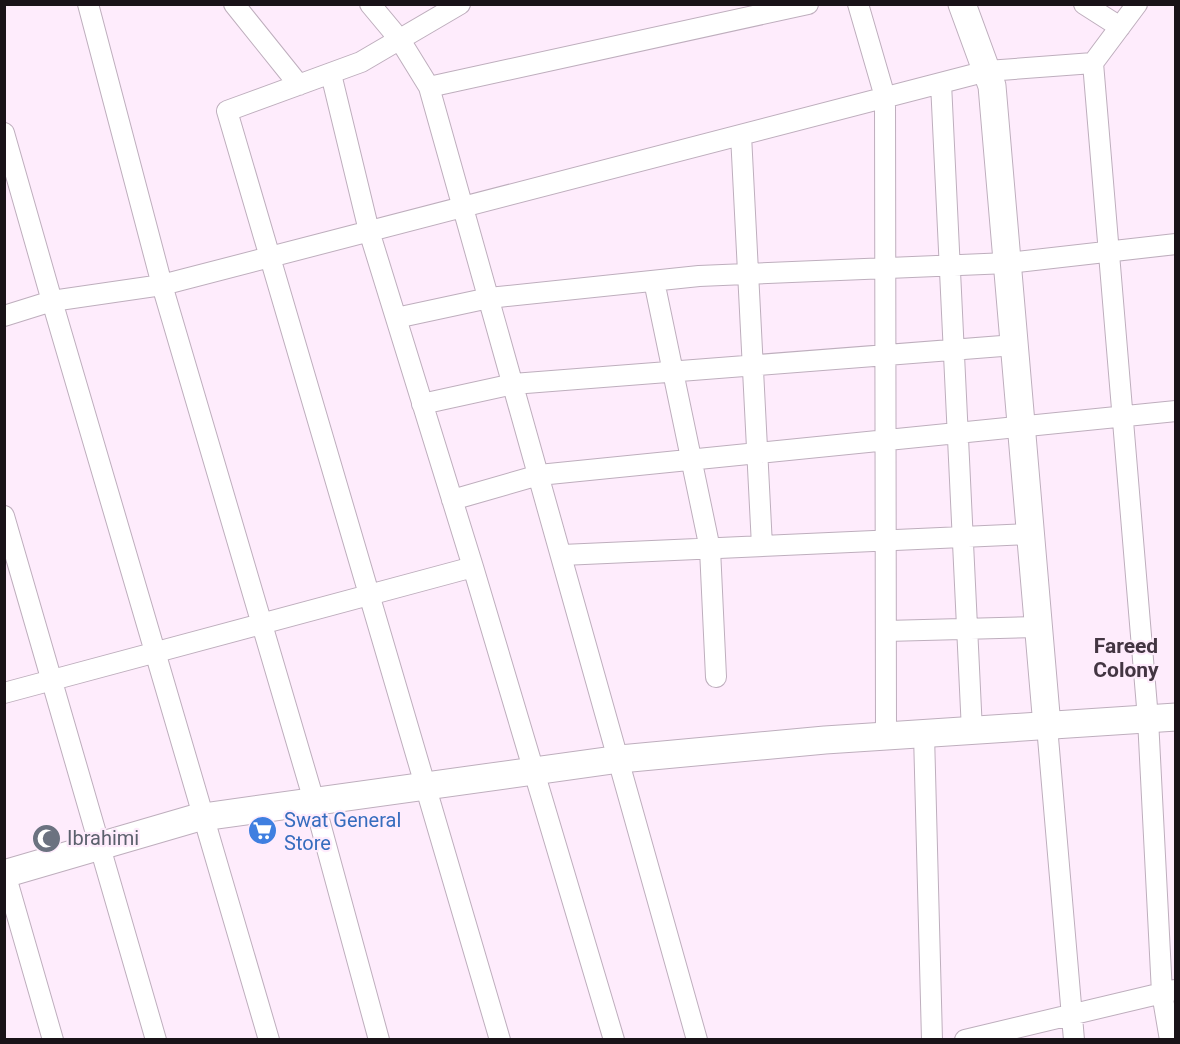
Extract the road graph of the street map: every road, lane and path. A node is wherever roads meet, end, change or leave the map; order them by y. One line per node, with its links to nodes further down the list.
1 (88, 4): 31 (street)
2 (234, 4): 16 (street)
3 (370, 4): 11 (street)
4 (460, 4): 11 (street)
5 (808, 4): 17 (street)
6 (858, 4): 18 (street)
7 (962, 4): 13 (main road)
8 (1084, 4): 10 (street)
9 (1137, 4): 10 (street)
10 (1120, 27): 12 (street)
11 (400, 40): 14 (street); 17 (street)
12 (1093, 63): 13 (street); 24 (street)
13 (987, 71): 15 (street); 26 (main road)
14 (331, 74): 16 (street); 22 (street)
15 (941, 83): 18 (street); 27 (street)
16 (299, 86): 25 (street)
17 (429, 87): 21 (street)
18 (885, 97): 20 (street); 28 (street)
19 (4, 133): 33 (street)
20 (741, 135): 21 (street); 29 (street)
21 (463, 207): 22 (street); 32 (street)
22 (369, 231): 25 (street); 35 (street)
23 (1176, 244): 24 (street)
24 (1108, 251): 26 (street); 44 (street)
25 (269, 257): 31 (street); 60 (street)
26 (1008, 263): 27 (street); 36 (main road)
27 (949, 265): 28 (street); 37 (street)
28 (885, 268): 29 (street); 38 (street)
29 (748, 274): 30 (street); 39 (street)
30 (654, 281): 32 (street); 40 (street)
31 (162, 285): 33 (street); 61 (street)
32 (489, 298): 35 (street); 41 (street)
33 (52, 301): 34 (street); 65 (street)
34 (4, 316)
35 (396, 318): 42 (street)
36 (1015, 345): 37 (street); 45 (main road)
37 (954, 350): 38 (street); 46 (street)
38 (886, 356): 39 (street); 47 (street)
39 (753, 366): 40 (street); 48 (street)
40 (673, 372): 41 (street); 49 (street)
41 (513, 384): 42 (street); 50 (street)
42 (422, 404): 51 (street)
43 (1176, 411): 44 (street)
44 (1122, 416): 45 (street); 70 (street)
45 (1022, 425): 46 (street); 53 (main road)
46 (958, 432): 47 (street); 54 (street)
47 (885, 440): 48 (street); 55 (street)
48 (757, 453): 49 (street); 56 (street)
49 (692, 459): 50 (street); 57 (street)
50 (539, 475): 51 (street); 58 (street)
51 (452, 500): 59 (street)
52 (4, 516): 67 (street)
53 (1031, 534): 54 (street); 62 (main road)
54 (963, 537): 55 (street); 63 (street)
55 (886, 541): 56 (street); 64 (street)
56 (762, 546): 57 (street)
57 (710, 549): 58 (street); 66 (street)
58 (562, 555): 75 (street)
59 (473, 567): 60 (street); 76 (street)
60 (368, 595): 61 (street); 77 (street)
61 (262, 624): 65 (street); 78 (street)
62 (1039, 627): 63 (street); 71 (main road)
63 (967, 629): 64 (street); 72 (street)
64 (886, 631): 74 (street)
65 (155, 652): 67 (street); 79 (street)
66 (716, 677)
67 (52, 680): 68 (street); 80 (street)
68 (4, 693)
69 (1176, 717): 70 (main road)
70 (1148, 719): 71 (main road); 82 (street)
71 (1047, 726): 72 (main road); 83 (street)
72 (972, 731): 73 (main road)
73 (924, 734): 74 (main road); 92 (street)
74 (886, 736): 75 (main road)
75 (620, 759): 76 (main road); 91 (street)
76 (534, 772): 77 (main road); 90 (street)
77 (425, 786): 78 (main road); 89 (street)
78 (314, 801): 79 (main road); 88 (street)
79 (204, 817): 80 (main road); 87 (street)
80 (100, 846): 81 (main road); 86 (street)
81 (5, 873): 85 (street)
82 (1169, 991): 83 (street); 94 (street)
83 (1072, 1013): 84 (street); 93 (street)
84 (977, 1038)
85 (53, 1040)
86 (156, 1040)
87 (269, 1040)
88 (379, 1040)
89 (500, 1040)
90 (614, 1040)
91 (697, 1040)
92 (932, 1040)
93 (1074, 1040)
94 (1170, 1040)

